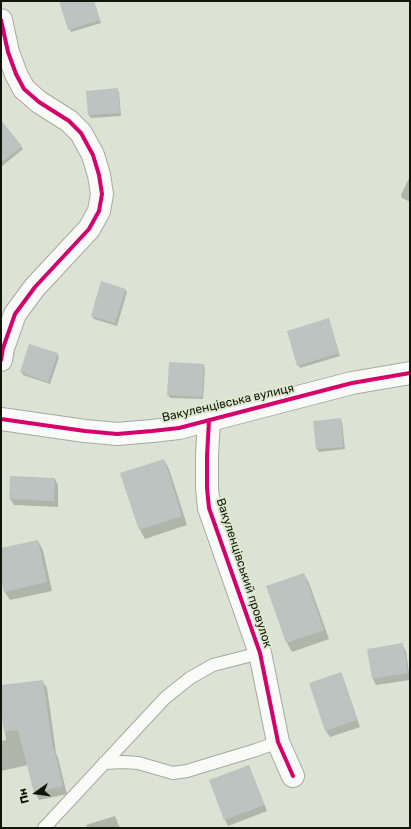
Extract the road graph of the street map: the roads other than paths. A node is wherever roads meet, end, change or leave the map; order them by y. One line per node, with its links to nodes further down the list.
1 (1, 20): 2 (street)
2 (1, 360)
3 (410, 373): 5 (street, Вакуленцівська вулиця)
4 (1, 419): 5 (street, Вакуленцівська вулиця)
5 (209, 420): 6 (street, Вакуленцівський провулок)
6 (260, 653): 7 (street, Вакуленцівський провулок); 8 (lane)
7 (278, 742): 8 (lane); 9 (street, Вакуленцівський провулок)
8 (104, 763): 10 (lane)
9 (292, 776)
10 (44, 828)

